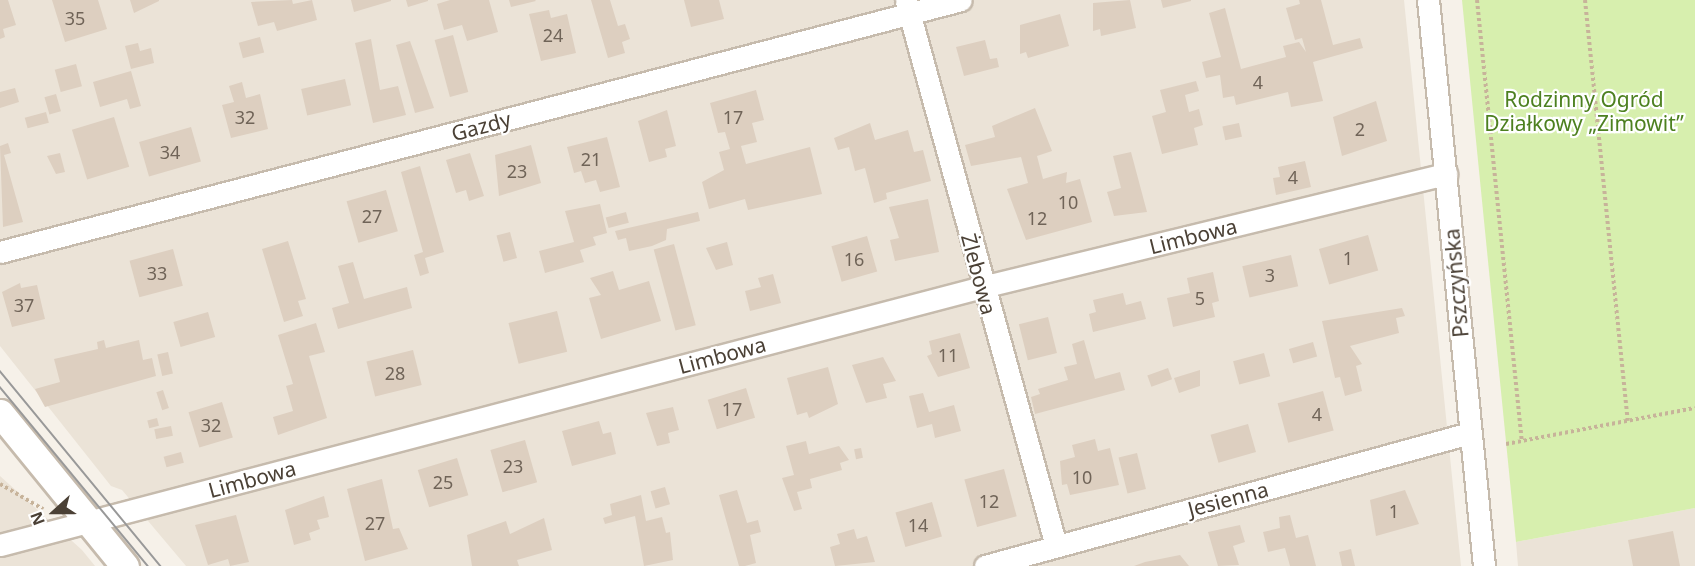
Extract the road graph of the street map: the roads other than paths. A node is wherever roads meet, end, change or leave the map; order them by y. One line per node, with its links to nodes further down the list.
1 (961, 0): 3 (street, Gazdy)
2 (1428, 0): 4 (street, Pszczyńska)
3 (908, 7): 5 (street, Gazdy); 6 (street, Żlebowa)
4 (1446, 174): 6 (street, Limbowa); 8 (street, Pszczyńska)
5 (0, 252)
6 (982, 287): 9 (street, Limbowa); 11 (street, Żlebowa)
7 (0, 413): 9 (street)
8 (1470, 433): 11 (street, Jesienna); 14 (street, Pszczyńska)
9 (80, 524): 10 (street, Limbowa); 12 (street)
10 (0, 545)
11 (1056, 546): 13 (street, Jesienna)
12 (124, 566)
13 (985, 566)
14 (1484, 566)

